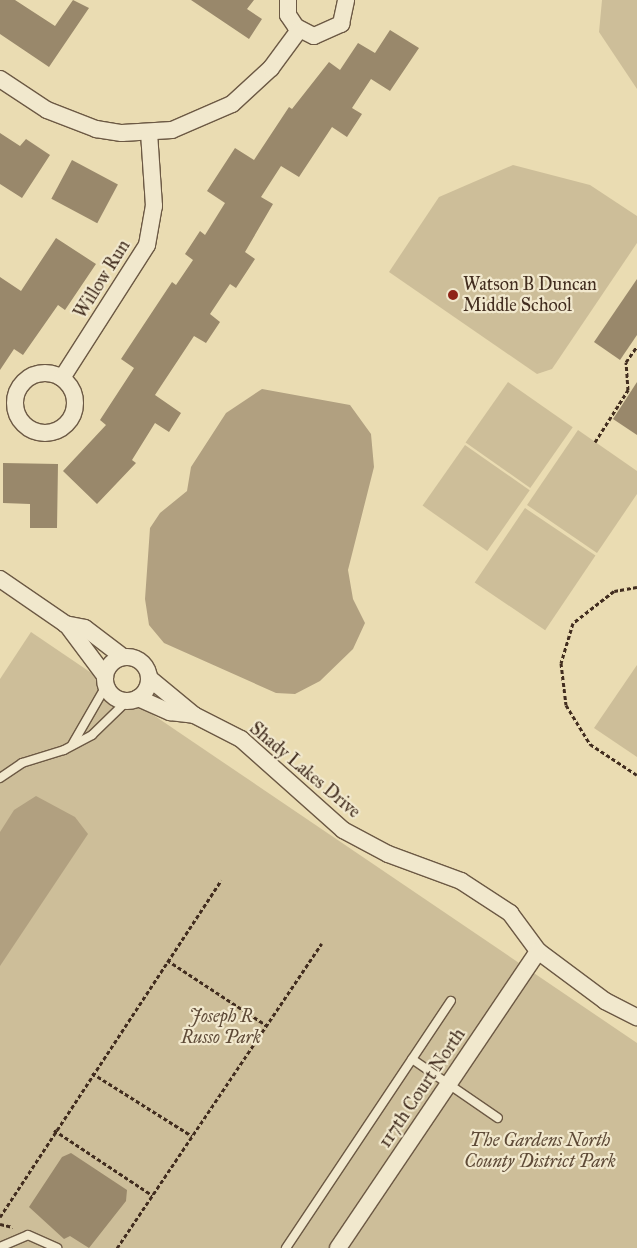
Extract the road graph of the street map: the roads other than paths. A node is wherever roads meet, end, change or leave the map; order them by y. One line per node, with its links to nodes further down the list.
1 (288, 0): 3 (street)
2 (346, 0): 3 (street)
3 (299, 30): 5 (street)
4 (0, 79): 5 (street)
5 (149, 133): 6 (street, Willow Run)
6 (62, 378)
7 (0, 580): 8 (street)
8 (65, 624): 9 (street); 11 (street)
9 (123, 657): 10 (street); 11 (street)
10 (149, 678): 12 (street); 13 (street, Shady Lakes Drive)
11 (105, 681): 12 (street); 14 (lane)
12 (133, 700): 13 (street, Shady Lakes Drive); 14 (lane)
13 (194, 715): 16 (street, Shady Lakes Drive)
14 (72, 746): 15 (lane)
15 (0, 778)
16 (538, 951): 18 (street, Shady Lakes Drive); 20 (street, 117th Court North)
17 (451, 1001): 19 (lane)
18 (637, 1017)
19 (412, 1060): 20 (lane); 24 (lane)
20 (448, 1084): 21 (lane); 25 (street, 117th Court North)
21 (498, 1118)
22 (0, 1247): 23 (lane)
23 (57, 1248)
24 (286, 1248)
25 (338, 1248)

